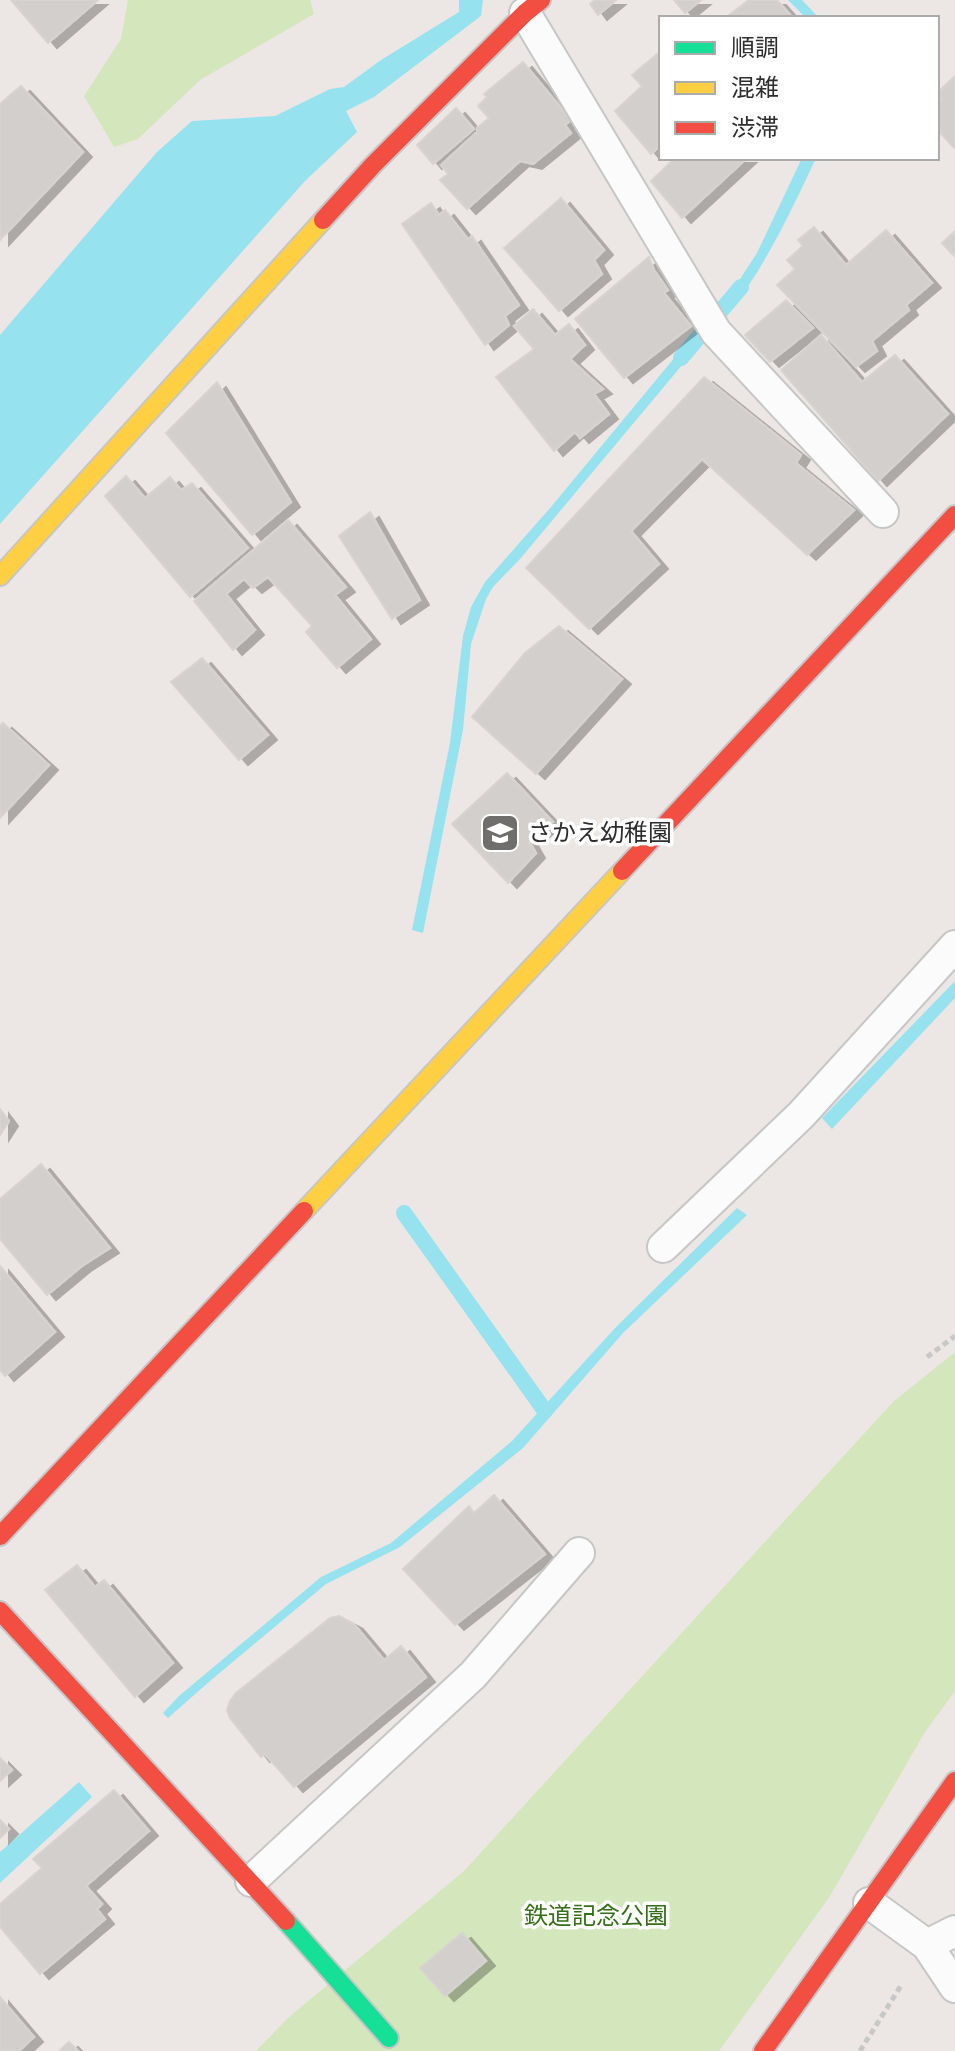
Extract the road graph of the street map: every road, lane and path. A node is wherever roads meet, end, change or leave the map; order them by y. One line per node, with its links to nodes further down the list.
1 (533, 7): 2 (lane); 4 (street)
2 (883, 512)
3 (955, 515): 9 (street)
4 (0, 576)
5 (955, 946): 6 (lane)
6 (663, 1247)
7 (955, 1336): 8 (path)
8 (927, 1357)
9 (0, 1536)
10 (579, 1553): 13 (lane)
11 (0, 1611): 13 (street)
12 (955, 1781): 14 (street)
13 (251, 1881): 18 (street)
14 (869, 1903): 16 (lane); 19 (street)
15 (955, 1931): 16 (lane)
16 (927, 1945): 17 (lane); 20 (path)
17 (955, 1987)
18 (394, 2045)
19 (763, 2051)
20 (860, 2051)

